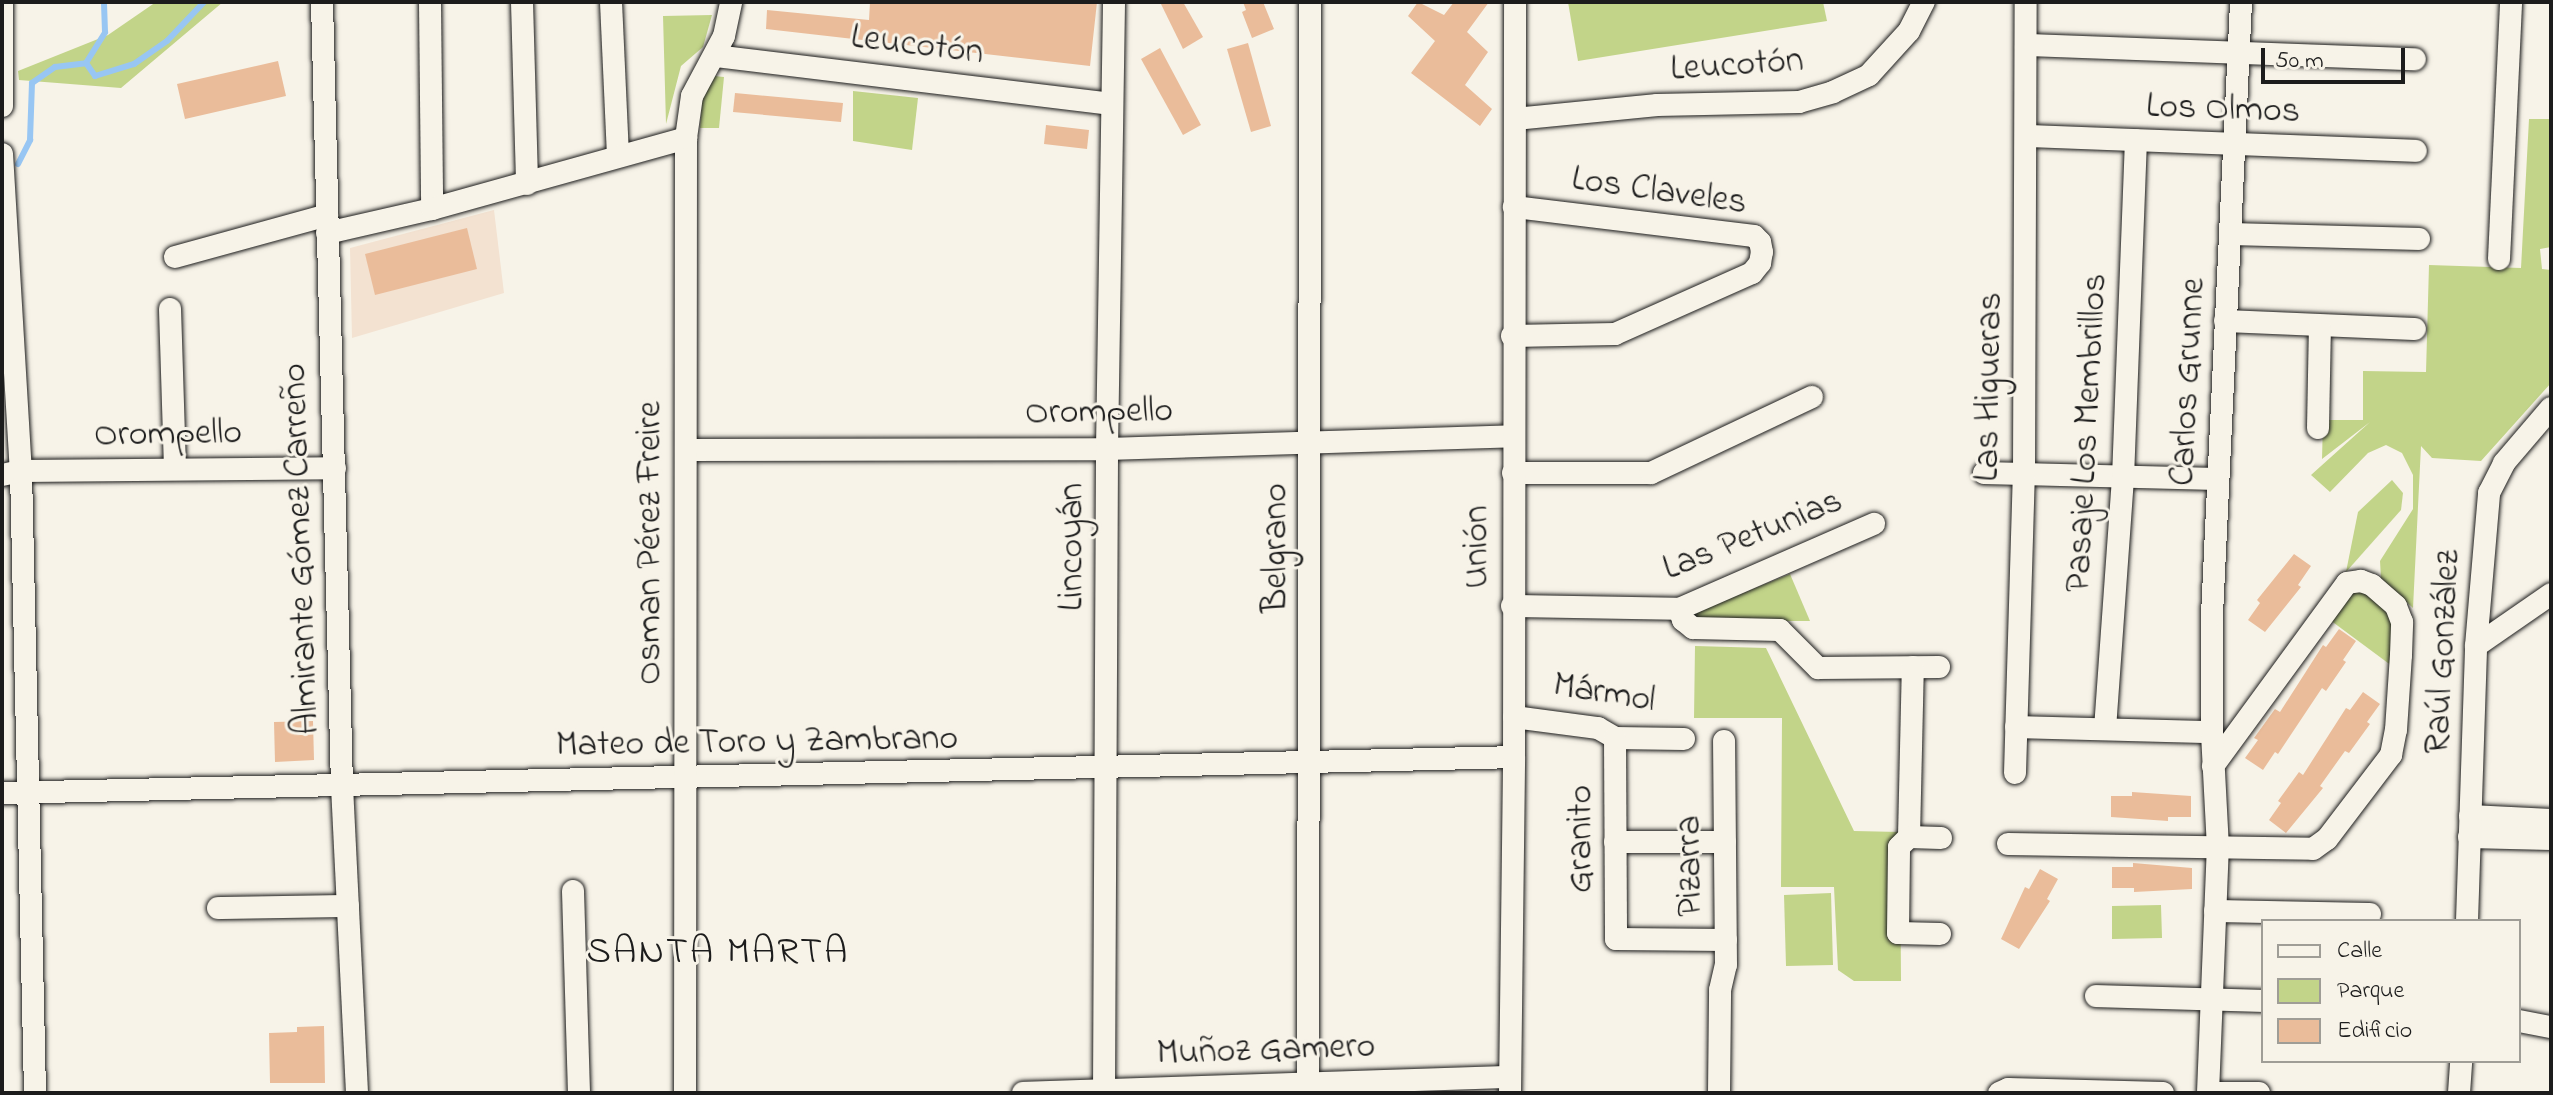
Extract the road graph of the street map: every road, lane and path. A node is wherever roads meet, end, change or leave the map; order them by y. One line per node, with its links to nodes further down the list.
1 (2, 2): 19 (street)
2 (322, 2): 31 (street, Almirante Gómez Carreño)
3 (430, 2): 30 (street)
4 (522, 2): 28 (street)
5 (611, 2): 27 (street)
6 (731, 2): 16 (street, Osman Pérez Freire)
7 (1114, 2): 18 (street, Lincoyán)
8 (1310, 2): 45 (street, Belgrano)
9 (1515, 2): 20 (street, Unión)
10 (1924, 2): 20 (street, Leucotón)
11 (2026, 2): 14 (street, Las Higueras)
12 (2241, 2): 15 (street, Carlos Grunne)
13 (2511, 2): 35 (street)
14 (2026, 45): 15 (street); 21 (street, Las Higueras)
15 (2239, 54): 17 (street); 24 (street, Carlos Grunne)
16 (715, 56): 18 (street, Leucotón); 22 (street, Osman Pérez Freire)
17 (2415, 59)
18 (1111, 104): 46 (street, Lincoyán)
19 (2, 106)
20 (1515, 119): 29 (street, Unión)
21 (2027, 136): 23 (street, Los Olmos); 53 (street, Las Higueras)
22 (686, 138): 27 (street); 47 (street, Osman Pérez Freire)
23 (2136, 140): 24 (street, Los Olmos); 54 (street, Pasaje Los Membrillos)
24 (2236, 145): 25 (street, Los Olmos); 32 (street, Carlos Grunne)
25 (2416, 151)
26 (2, 154): 50 (street)
27 (618, 156): 28 (street)
28 (527, 184): 30 (street)
29 (1514, 207): 40 (street, Unión); 40 (street, Los Claveles)
30 (432, 209): 31 (street)
31 (327, 224): 34 (street); 48 (street, Almirante Gómez Carreño)
32 (2232, 234): 33 (street); 37 (street, Carlos Grunne)
33 (2419, 239)
34 (175, 257)
35 (2499, 259)
36 (170, 309): 49 (street)
37 (2225, 321): 38 (street); 55 (street, Carlos Grunne)
38 (2320, 327): 39 (street); 43 (street)
39 (2415, 329)
40 (1512, 336): 44 (street, Unión)
41 (1812, 397): 51 (street)
42 (2551, 408): 60 (street, Raúl González)
43 (2318, 428)
44 (1514, 436): 45 (street, Orompello); 51 (street, Unión)
45 (1311, 441): 46 (street, Orompello); 71 (street, Belgrano)
46 (1107, 449): 47 (street, Orompello); 73 (street, Lincoyán)
47 (686, 450): 75 (street, Osman Pérez Freire)
48 (335, 468): 49 (street, Orompello); 76 (street, Almirante Gómez Carreño)
49 (175, 469): 50 (street, Orompello)
50 (11, 473): 78 (street)
51 (1513, 473): 58 (street, Unión)
52 (1984, 473): 53 (street)
53 (2024, 474): 54 (street); 64 (street, Las Higueras)
54 (2123, 478): 55 (street); 65 (street, Pasaje Los Membrillos)
55 (2217, 479): 66 (street, Carlos Grunne)
56 (1874, 524): 59 (street, Las Petunias)
57 (2551, 594): 60 (street)
58 (1512, 606): 59 (street, Las Petunias); 63 (street, Unión)
59 (1679, 609): 61 (street)
60 (2476, 646): 80 (street, Raúl González)
61 (1913, 667): 62 (street); 81 (street)
62 (1939, 667)
63 (1514, 717): 67 (street, Mármol); 70 (street, Unión)
64 (2016, 727): 65 (street); 74 (street, Las Higueras)
65 (2105, 729): 66 (street)
66 (2212, 732): 72 (street, Carlos Grunne)
67 (1615, 738): 68 (street, Mármol); 84 (street, Granito)
68 (1684, 739)
69 (1724, 741): 85 (street, Pizarra)
70 (1514, 757): 71 (street, Mateo de Toro y Zambrano); 102 (street, Unión)
71 (1312, 763): 73 (street, Mateo de Toro y Zambrano); 103 (street, Belgrano)
72 (2213, 766): 87 (street, Carlos Grunne); 87 (street)
73 (1107, 768): 75 (street, Mateo de Toro y Zambrano); 104 (street, Lincoyán)
74 (2015, 773)
75 (685, 779): 76 (street, Mateo de Toro y Zambrano); 108 (street, Osman Pérez Freire)
76 (342, 786): 78 (street, Mateo de Toro y Zambrano); 89 (street, Almirante Gómez Carreño)
77 (2, 793): 78 (street, Mateo de Toro y Zambrano)
78 (30, 793): 105 (street)
79 (2551, 820): 80 (street)
80 (2470, 827): 83 (street); 93 (street, Raúl González)
81 (1909, 837): 82 (street); 94 (street)
82 (1941, 838)
83 (2551, 839)
84 (1615, 842): 85 (street); 95 (street, Granito)
85 (1725, 842): 95 (street, Pizarra)
86 (2008, 844): 87 (street)
87 (2218, 848): 91 (street, Carlos Grunne)
88 (573, 891): 107 (street)
89 (348, 906): 90 (street); 106 (street, Almirante Gómez Carreño)
90 (218, 908)
91 (2215, 911): 92 (street); 97 (street, Carlos Grunne)
92 (2370, 914)
93 (2467, 919)
94 (1940, 934)
95 (1726, 940): 110 (street, Pizarra)
96 (2096, 996): 97 (street)
97 (2212, 998): 98 (street); 113 (street, Carlos Grunne)
98 (2261, 1001)
99 (2521, 1021): 100 (street)
100 (2551, 1027)
101 (2461, 1063): 115 (street)
102 (1510, 1085): 103 (street, Muñoz Gamero)
103 (1308, 1088): 104 (street, Muñoz Gamero)
104 (1104, 1092): 109 (street, Muñoz Gamero)
105 (35, 1093)
106 (357, 1093)
107 (579, 1093)
108 (685, 1093)
109 (1023, 1093)
110 (1719, 1093)
111 (1999, 1093): 112 (street)
112 (2163, 1093)
113 (2211, 1093): 114 (street)
114 (2259, 1093)
115 (2459, 1093)

